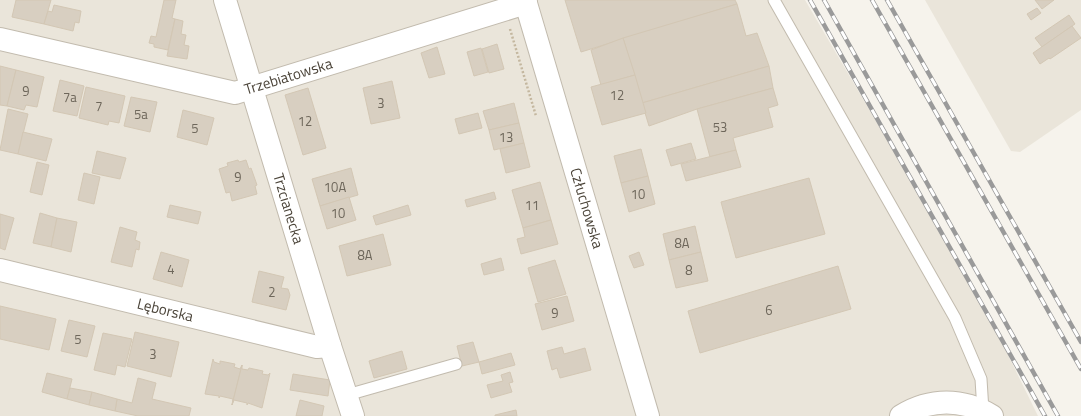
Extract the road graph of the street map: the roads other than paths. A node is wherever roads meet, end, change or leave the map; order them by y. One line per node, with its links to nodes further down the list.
1 (225, 0): 5 (street, Trzcianecka)
2 (774, 0): 10 (lane)
3 (525, 2): 5 (street, Trzebiatowska); 12 (street, Człuchowska)
4 (0, 38): 5 (street, Trzebiatowska)
5 (252, 88): 7 (street, Trzcianecka)
6 (0, 270): 7 (street, Lęborska)
7 (330, 346): 9 (street, Trzcianecka)
8 (456, 364): 9 (lane)
9 (347, 395): 11 (street, Trzcianecka)
10 (988, 413): 13 (street)
11 (354, 416)
12 (648, 416)
13 (901, 416)

